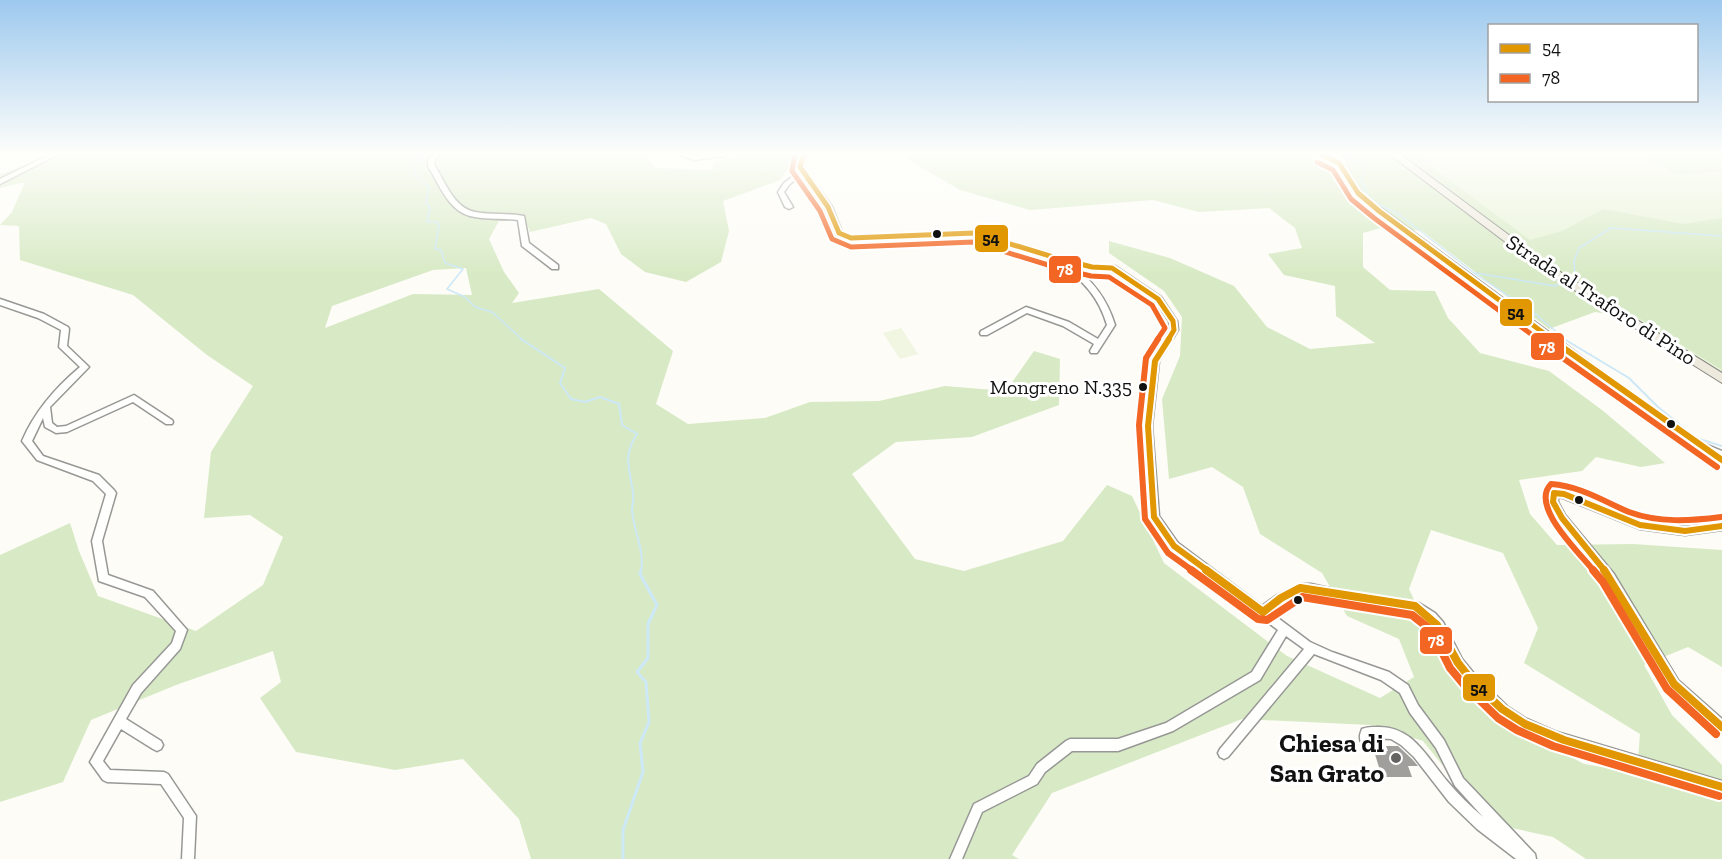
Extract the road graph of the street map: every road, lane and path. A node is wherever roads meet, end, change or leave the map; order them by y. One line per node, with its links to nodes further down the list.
1 (447, 194): 8 (street)
2 (782, 194): 6 (street)
3 (816, 194): 7 (street)
4 (1359, 194): 14 (street)
5 (1448, 194): 11 (main road, Strada al Traforo di Pino)
6 (789, 207)
7 (1060, 260): 10 (street); 18 (street)
8 (555, 267)
9 (0, 302): 12 (street)
10 (984, 333)
11 (1722, 378)
12 (46, 407): 13 (street); 21 (street)
13 (169, 422)
14 (1709, 451): 15 (street); 16 (street)
15 (1722, 454)
16 (1722, 460)
17 (1722, 526): 22 (street)
18 (1263, 612): 19 (street); 26 (street)
19 (1285, 629): 20 (street); 28 (street)
20 (1312, 648): 25 (street); 29 (street)
21 (119, 721): 24 (street); 27 (street)
22 (1722, 727)
23 (1365, 738): 29 (street)
24 (157, 745)
25 (1224, 753)
26 (1722, 787)
27 (188, 859)
28 (956, 859)
29 (1529, 859)

